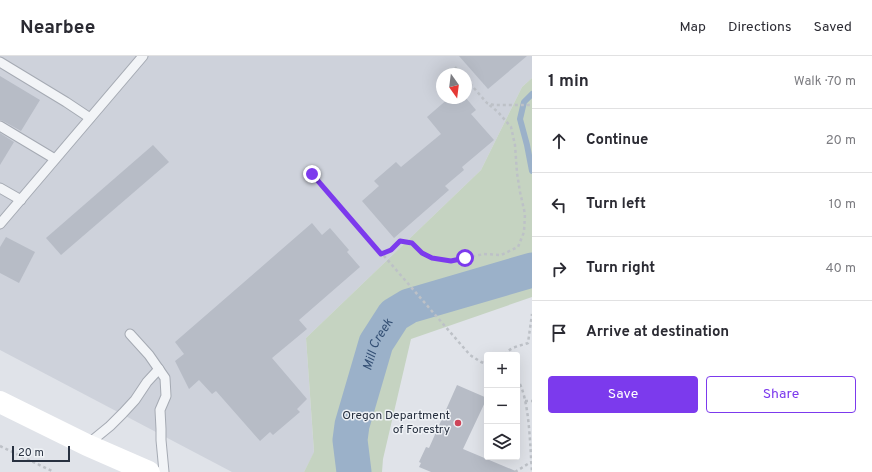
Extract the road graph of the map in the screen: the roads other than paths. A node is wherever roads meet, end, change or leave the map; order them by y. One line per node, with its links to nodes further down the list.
1 (143, 56): 3 (lane)
2 (0, 62): 3 (lane)
3 (90, 118): 5 (lane)
4 (0, 126): 5 (lane)
5 (55, 159): 7 (lane)
6 (0, 188): 7 (lane)
7 (20, 200): 8 (lane)
8 (0, 224)
9 (130, 334): 10 (lane)
10 (159, 369): 12 (lane); 14 (lane)
11 (0, 402): 12 (main road)
12 (87, 444): 13 (main road)
13 (149, 472)
14 (164, 472)

